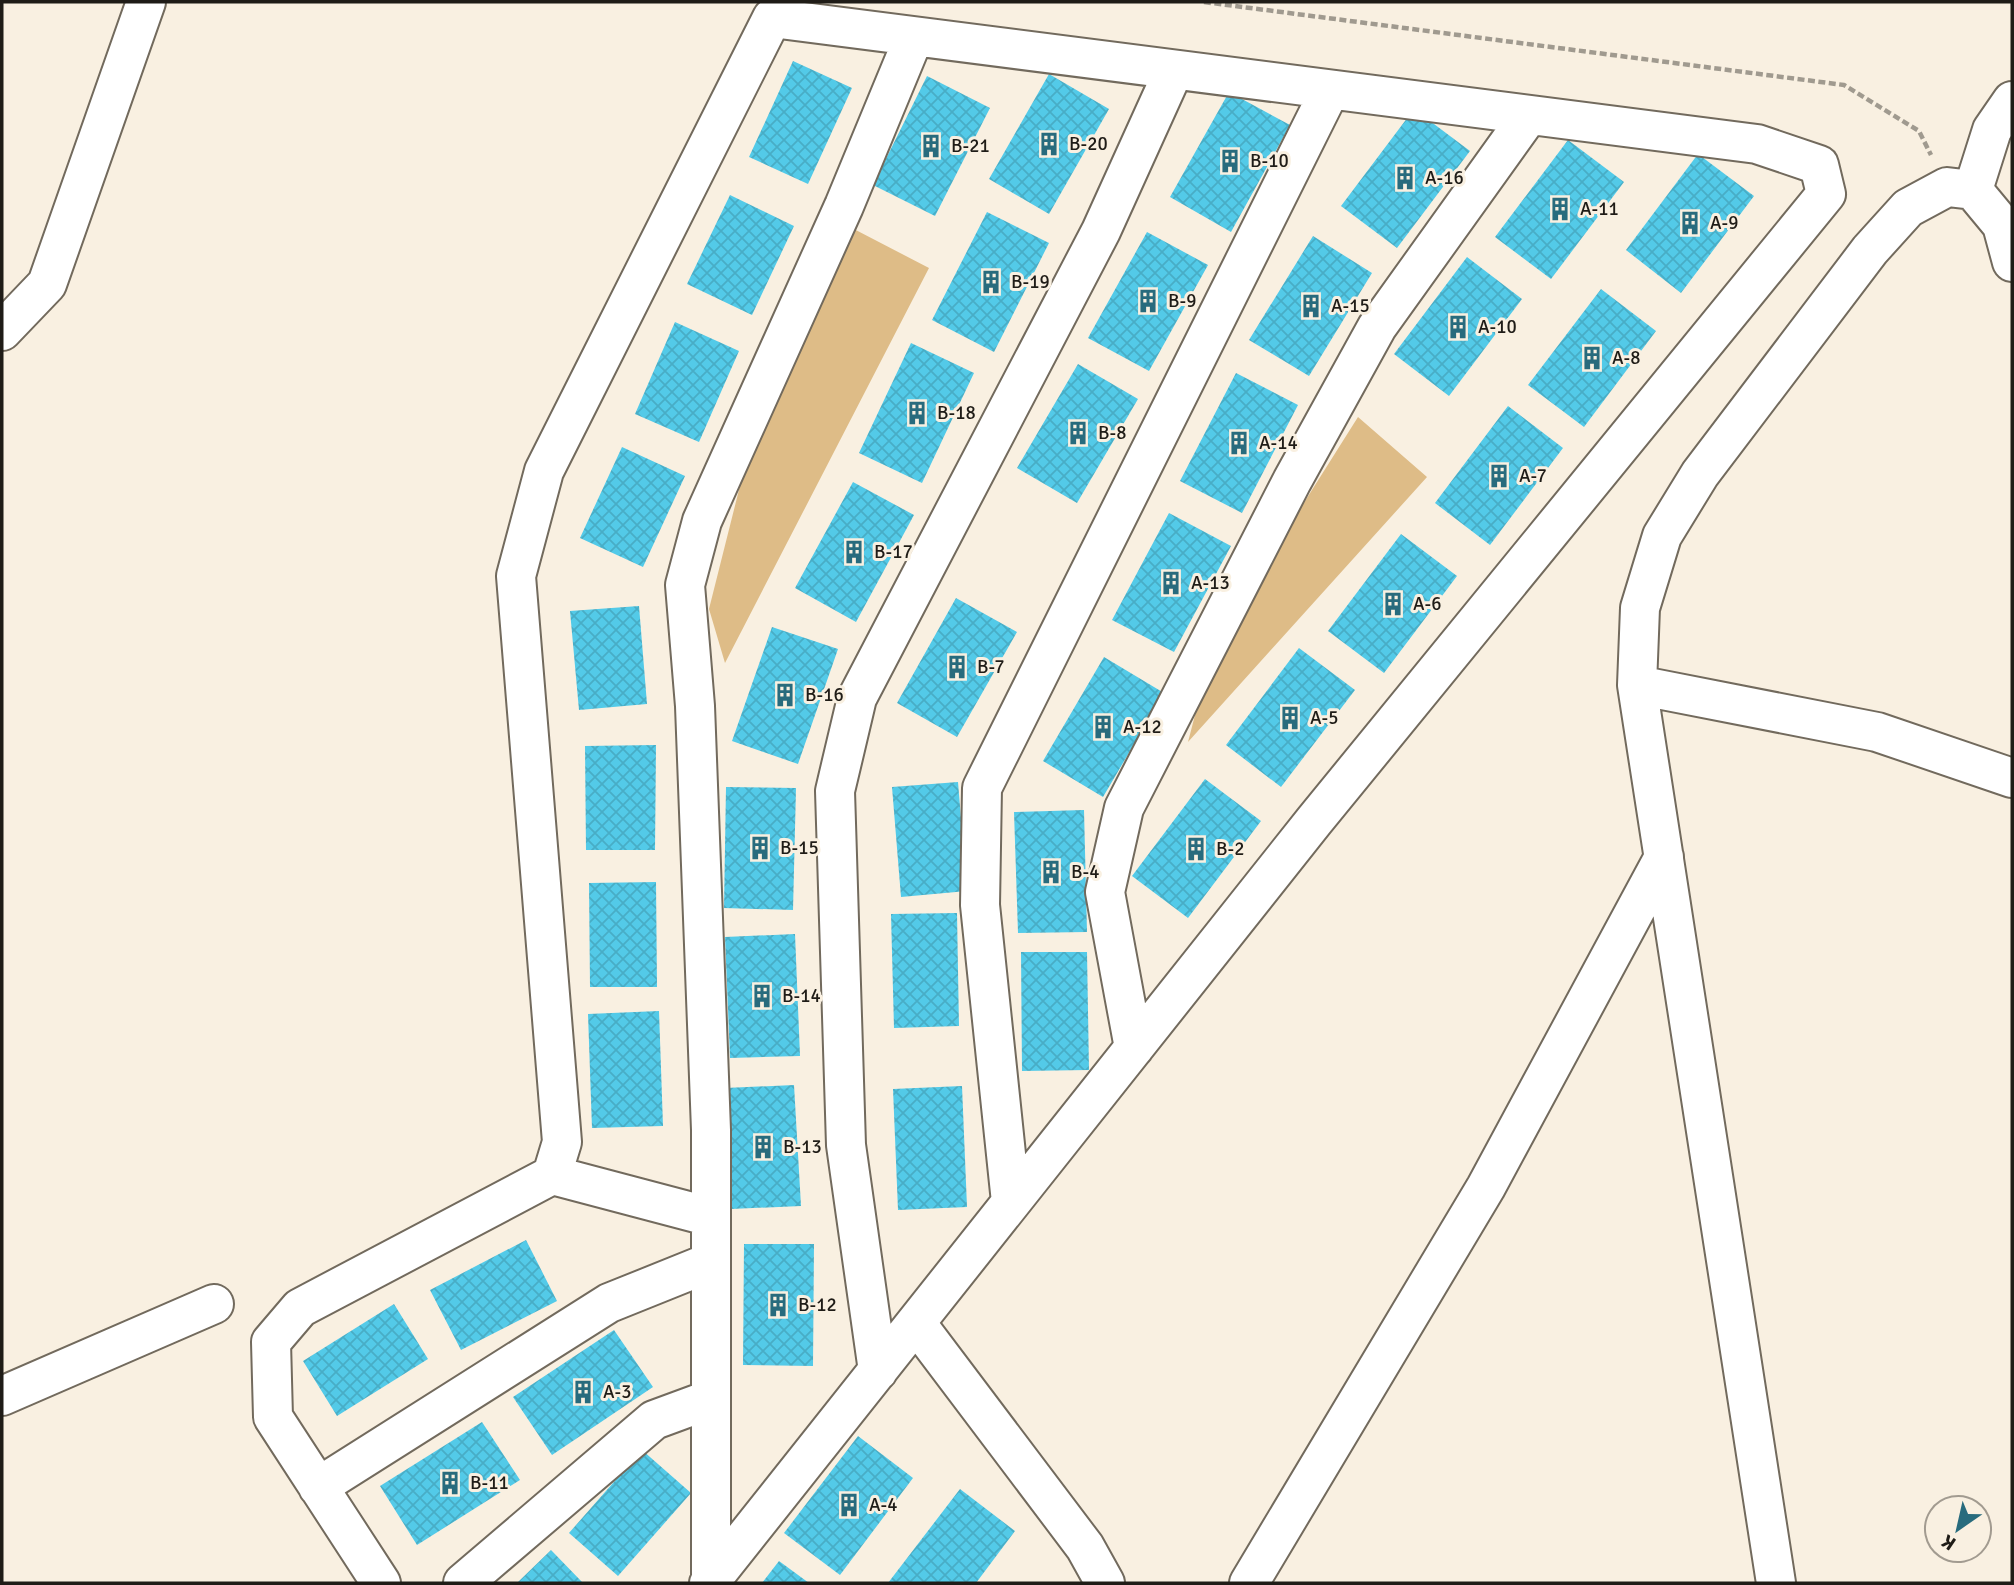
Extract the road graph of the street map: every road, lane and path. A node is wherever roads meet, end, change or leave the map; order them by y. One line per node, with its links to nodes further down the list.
1 (146, 2): 10 (street)
2 (1205, 2): 8 (path)
3 (914, 37): 4 (street); 15 (street); 17 (street)
4 (1174, 70): 5 (street); 21 (street)
5 (1330, 90): 7 (street); 16 (street)
6 (2012, 101): 8 (street)
7 (1529, 115): 14 (street); 14 (street)
8 (1960, 188): 9 (street); 11 (street)
9 (2012, 262)
10 (2, 331)
11 (1637, 685): 12 (street); 13 (street)
12 (2012, 778)
13 (1664, 857): 29 (street); 30 (street)
14 (1134, 1048): 16 (street)
15 (552, 1175): 17 (street); 24 (street)
16 (1011, 1202): 20 (street)
17 (711, 1217): 18 (street)
18 (710, 1262): 23 (street); 24 (street)
19 (214, 1304): 22 (street)
20 (916, 1323): 21 (street); 28 (street)
21 (878, 1371): 25 (street)
22 (2, 1396)
23 (711, 1399): 25 (street); 27 (street)
24 (318, 1487): 26 (street)
25 (710, 1582)
26 (381, 1583)
27 (463, 1583)
28 (1105, 1583)
29 (1249, 1583)
30 (1776, 1583)

